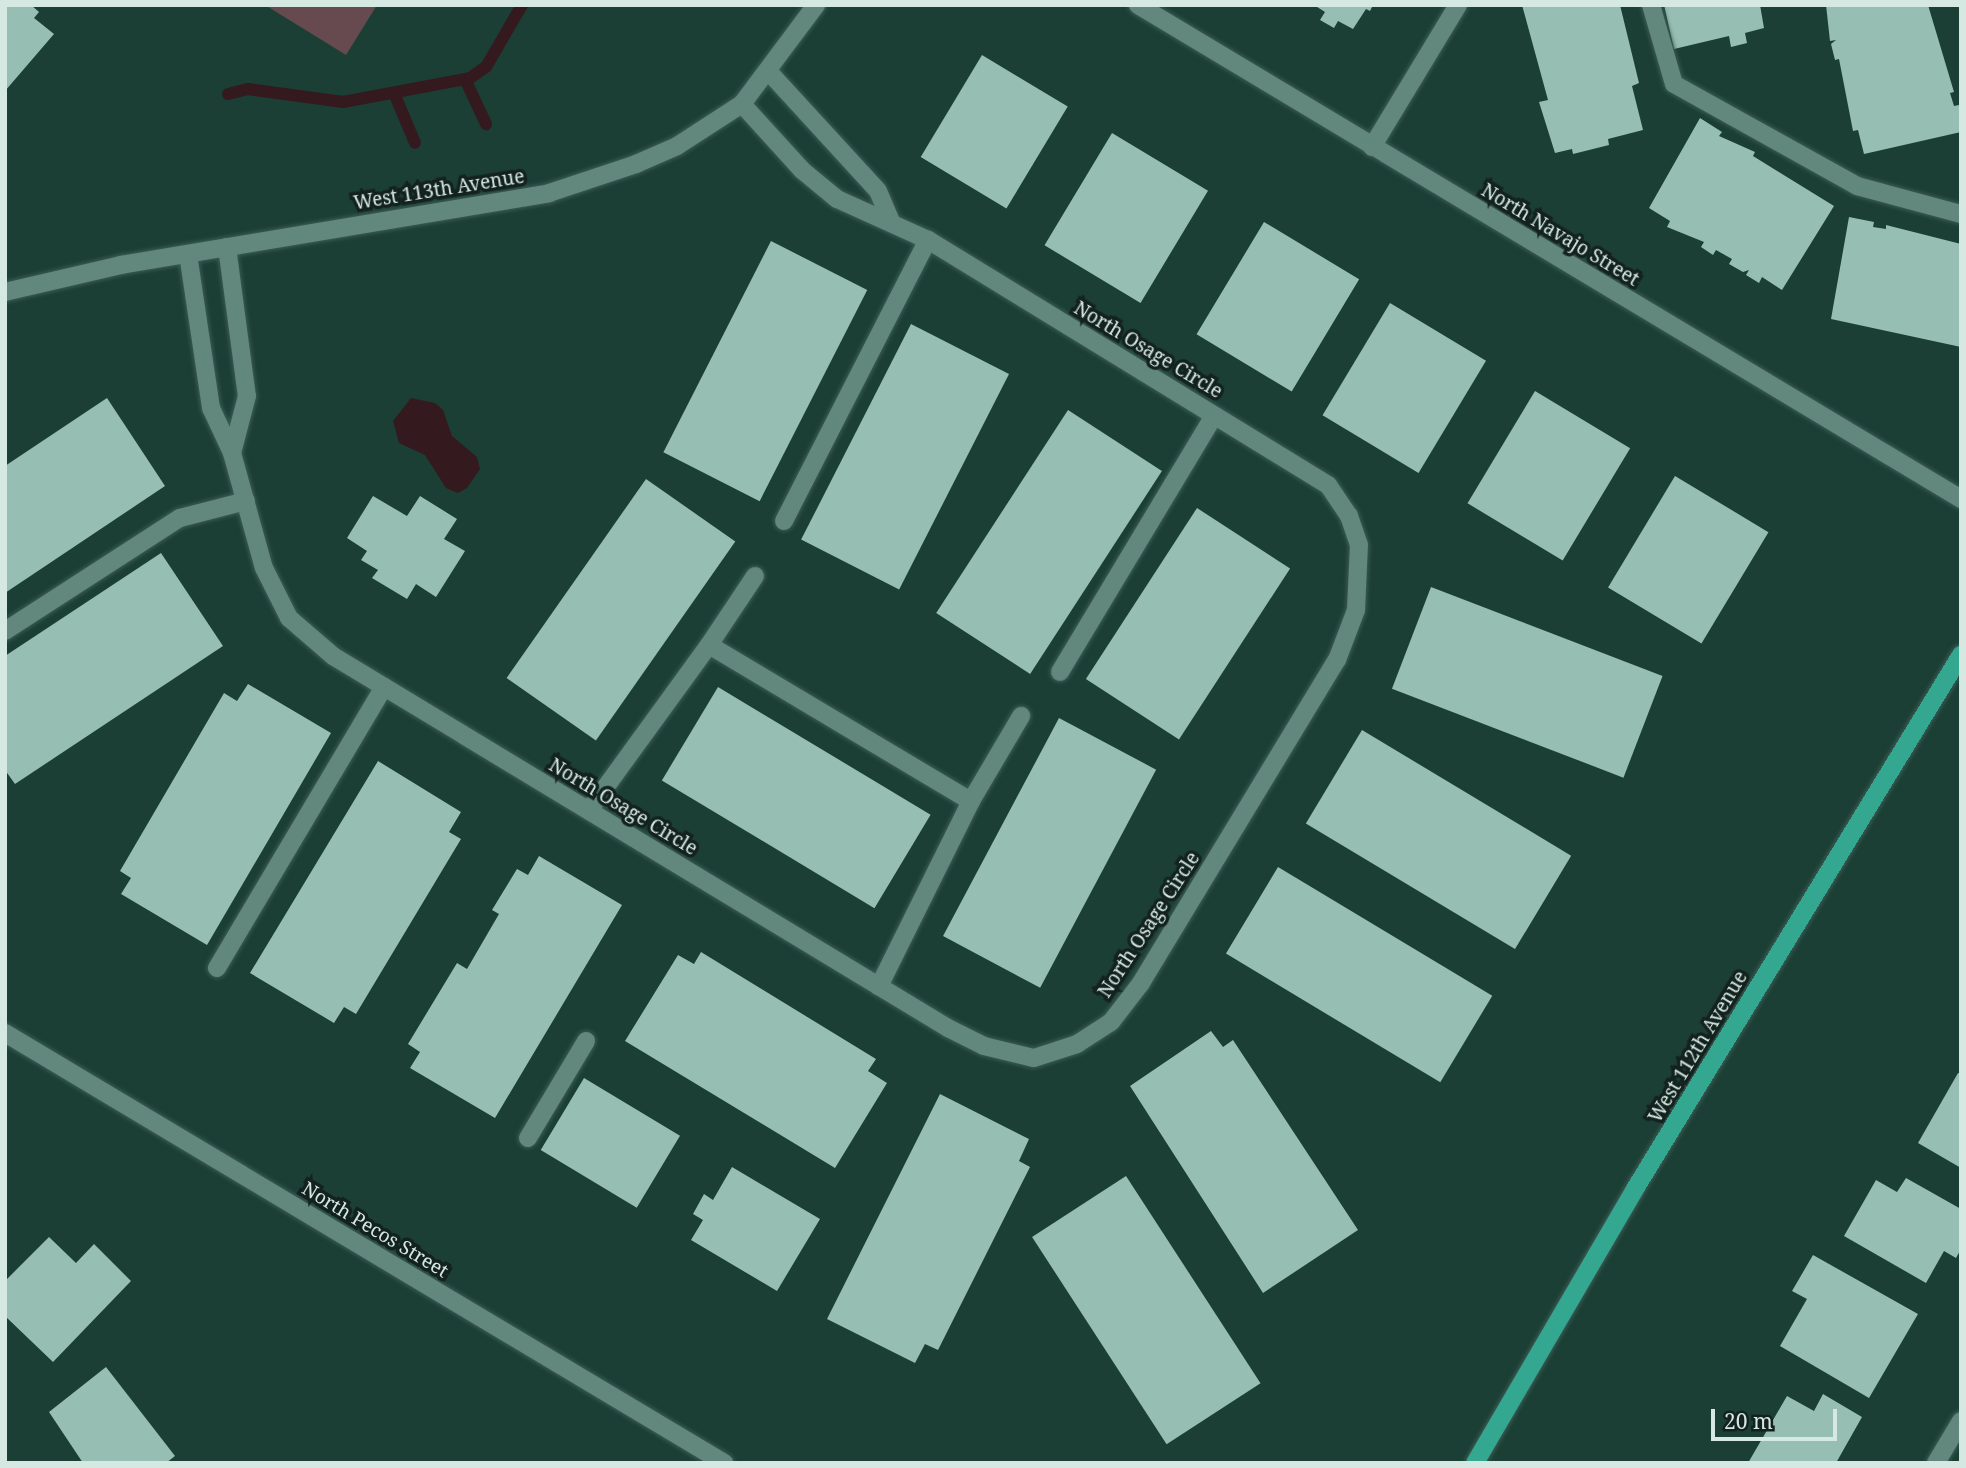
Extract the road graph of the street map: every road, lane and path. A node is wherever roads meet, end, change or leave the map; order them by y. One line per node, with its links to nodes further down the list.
1 (816, 5): 5 (street, West 113th Avenue)
2 (1138, 5): 7 (street, North Navajo Street)
3 (1458, 5): 7 (street)
4 (1651, 5): 8 (street)
5 (769, 72): 6 (street, West 113th Avenue); 9 (street)
6 (742, 104): 9 (street, North Osage Circle); 11 (street, West 113th Avenue)
7 (1372, 147): 16 (street, North Navajo Street)
8 (1961, 214)
9 (891, 221): 10 (street, North Osage Circle)
10 (928, 240): 14 (street, North Osage Circle); 18 (street)
11 (226, 247): 12 (street, West 113th Avenue); 15 (street)
12 (188, 254): 13 (street, West 113th Avenue); 15 (street, North Osage Circle)
13 (5, 292)
14 (1214, 416): 23 (street); 29 (street, North Osage Circle)
15 (232, 453): 17 (street, North Osage Circle)
16 (1961, 499)
17 (246, 501): 20 (street); 24 (street, North Osage Circle)
18 (784, 521)
19 (755, 576): 21 (street)
20 (5, 631)
21 (709, 645): 26 (street); 27 (street)
22 (1961, 655): 35 (main road, West 112th Avenue)
23 (1060, 672)
24 (384, 687): 27 (street, North Osage Circle); 28 (street)
25 (1021, 716): 26 (street)
26 (971, 801): 29 (street)
27 (589, 810): 29 (street, North Osage Circle)
28 (217, 968)
29 (879, 986)
30 (5, 1033): 34 (street, North Pecos Street)
31 (586, 1041): 32 (street)
32 (528, 1138)
33 (1961, 1421): 36 (street)
34 (724, 1463)
35 (1475, 1463)
36 (1936, 1463)

